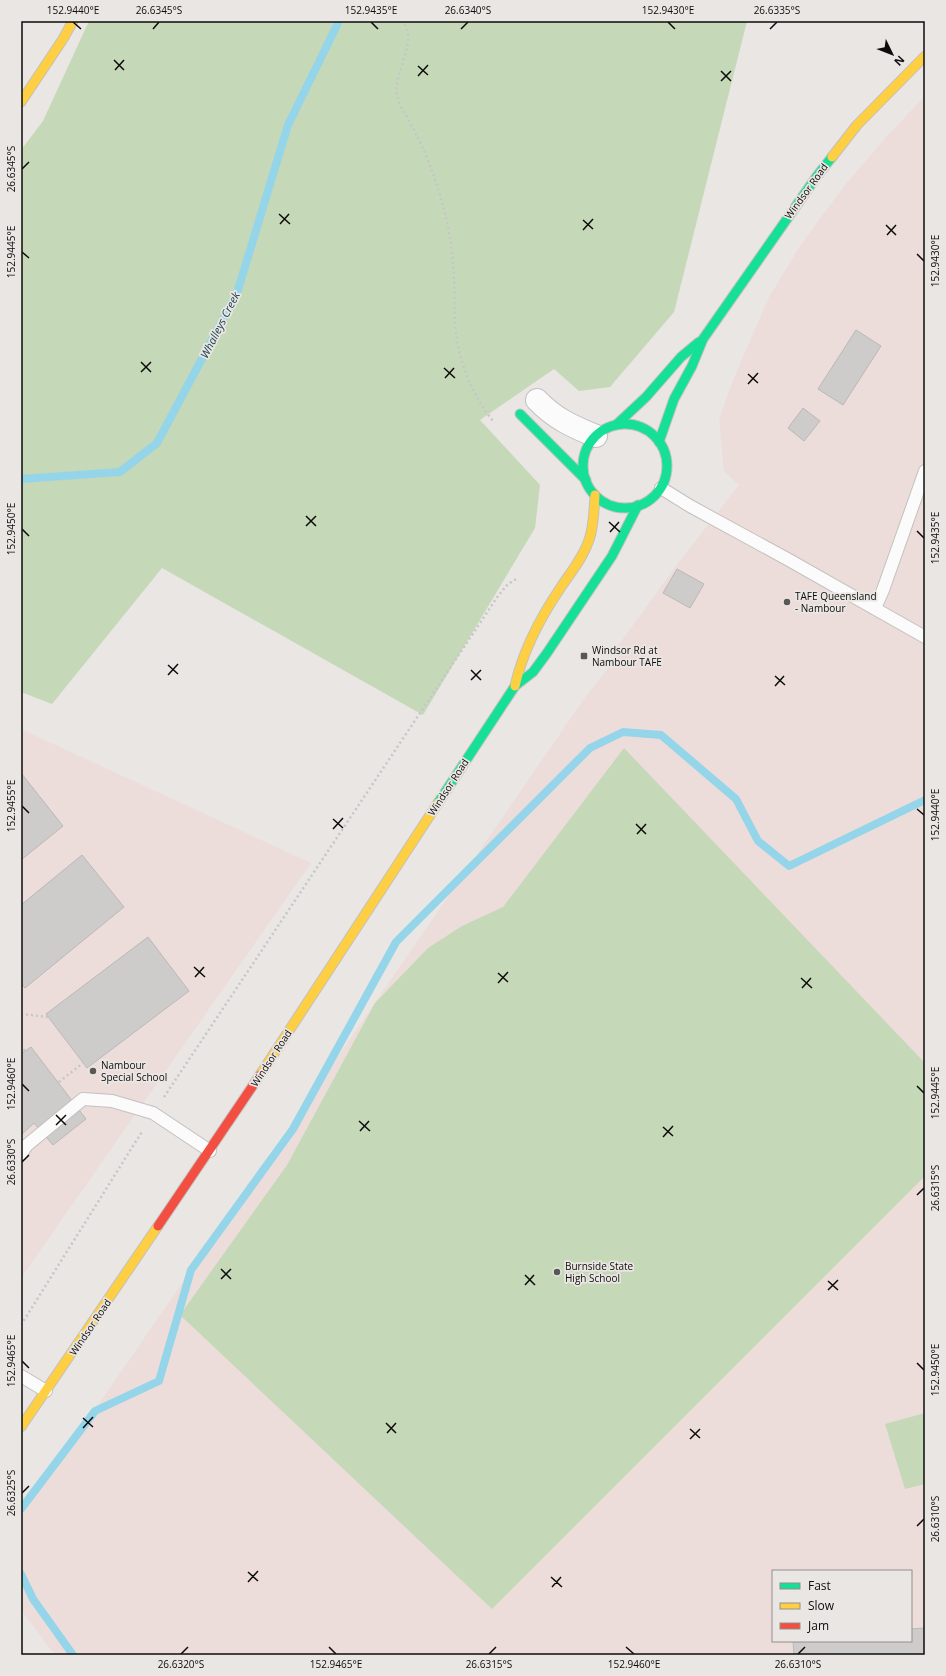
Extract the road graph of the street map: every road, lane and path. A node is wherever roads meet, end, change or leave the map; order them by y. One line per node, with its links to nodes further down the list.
1 (73, 21): 4 (street)
2 (401, 21): 8 (path)
3 (925, 56): 5 (street, Windsor Road)
4 (21, 102)
5 (703, 339): 9 (street, Windsor Road); 11 (street, Windsor Road)
6 (537, 400): 7 (lane); 10 (street)
7 (520, 414): 13 (street)
8 (494, 422)
9 (616, 425): 10 (street); 11 (street)
10 (596, 436): 13 (street)
11 (659, 442): 14 (street)
12 (925, 471): 18 (lane)
13 (586, 480): 15 (street)
14 (661, 488): 16 (street); 18 (lane)
15 (595, 495): 16 (street); 20 (street, Windsor Road)
16 (638, 506): 20 (street, Windsor Road)
17 (518, 578): 27 (path)
18 (875, 608): 19 (lane)
19 (925, 637)
20 (515, 686): 28 (street, Windsor Road)
21 (21, 1014): 22 (path)
22 (48, 1017)
23 (21, 1046): 24 (path)
24 (25, 1051)
25 (83, 1063): 26 (path)
26 (59, 1082)
27 (153, 1113): 28 (lane); 29 (lane); 30 (path)
28 (210, 1151): 32 (street, Windsor Road)
29 (21, 1154)
30 (21, 1325)
31 (21, 1376): 32 (lane)
32 (46, 1391): 33 (street, Windsor Road)
33 (21, 1427)

